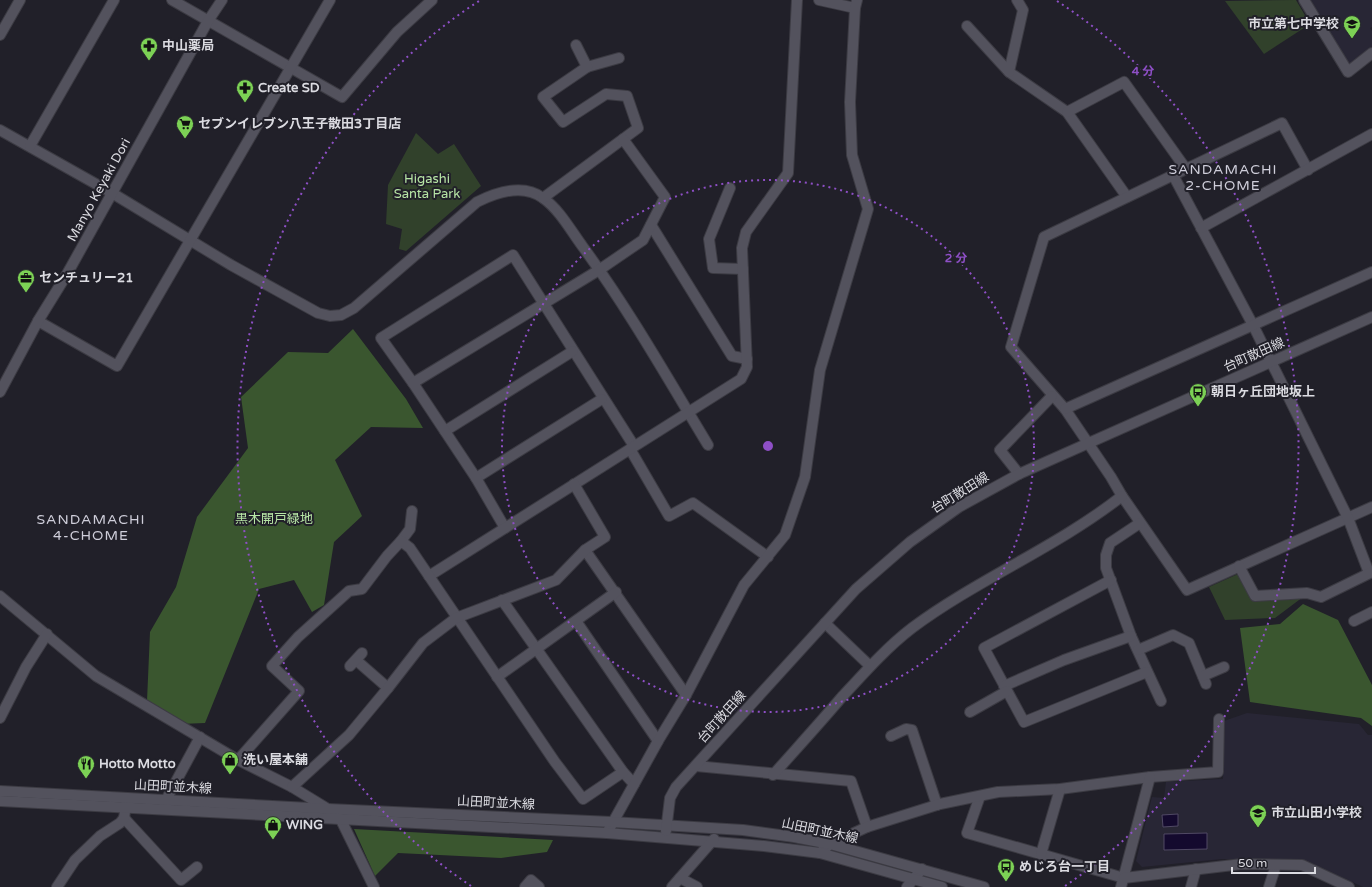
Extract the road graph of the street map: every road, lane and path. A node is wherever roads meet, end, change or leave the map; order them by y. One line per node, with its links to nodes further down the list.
1 (20, 0): 14 (street)
2 (114, 0): 25 (street)
3 (172, 0): 12 (street)
4 (222, 0): 12 (street, Manyo Keyaki Dori)
5 (330, 0): 19 (street)
6 (432, 0): 19 (street)
7 (797, 0): 36 (street)
8 (820, 0): 11 (street)
9 (1017, 0): 20 (street)
10 (1304, 0): 16 (street)
11 (856, 4): 67 (street)
12 (208, 21): 19 (street); 30 (street, Manyo Keyaki Dori)
13 (967, 26): 20 (street)
14 (0, 35)
15 (576, 45): 18 (street)
16 (1372, 53)
17 (619, 58): 18 (street)
18 (587, 67): 24 (street)
19 (290, 68): 35 (street)
20 (1009, 72): 21 (street)
21 (1067, 112): 26 (street); 32 (street)
22 (1, 134): 25 (street)
23 (1372, 134): 27 (street)
24 (623, 139): 31 (street); 33 (street)
25 (30, 146): 30 (street)
26 (1186, 169): 27 (street); 28 (street)
27 (1308, 170): 34 (street)
28 (1173, 175): 32 (street); 34 (street)
29 (730, 188): 36 (street)
30 (112, 193): 35 (street); 41 (street, Manyo Keyaki Dori)
31 (543, 198): 35 (street); 37 (street)
32 (1127, 198): 48 (street)
33 (651, 225): 37 (street); 44 (street)
34 (1201, 228): 42 (street)
35 (190, 241): 41 (street)
36 (743, 269): 44 (street)
37 (599, 270): 39 (street); 51 (street)
38 (1372, 272): 42 (street)
39 (543, 303): 43 (street); 46 (street); 46 (street)
40 (1372, 317): 45 (street, 台町散田線)
41 (38, 321): 47 (street, Manyo Keyaki Dori)
42 (1253, 325): 45 (street); 50 (street)
43 (572, 351): 49 (street); 52 (street)
44 (747, 359): 51 (street)
45 (1270, 361): 53 (street, 台町散田線); 62 (street)
46 (413, 383): 52 (street)
47 (0, 392)
48 (1052, 396): 50 (street); 56 (street)
49 (602, 399): 55 (street); 57 (street)
50 (1064, 409): 53 (street)
51 (688, 412): 54 (street); 55 (street)
52 (444, 431): 57 (street)
53 (1087, 442): 56 (street, 台町散田線); 59 (street)
54 (708, 445)
55 (632, 448): 58 (street); 67 (street)
56 (1019, 474): 79 (street, 台町散田線)
57 (476, 478): 64 (street)
58 (574, 484): 64 (street); 66 (street)
59 (1122, 496): 63 (street); 85 (street)
60 (1372, 507): 62 (street)
61 (412, 511): 65 (street)
62 (1348, 518): 68 (street); 69 (street)
63 (1140, 522): 68 (street); 71 (street)
64 (505, 528): 70 (street)
65 (401, 541): 70 (street); 99 (street)
66 (585, 550): 72 (street); 74 (street)
67 (768, 557): 91 (street)
68 (1239, 566): 69 (street)
69 (1371, 573)
70 (429, 576): 76 (street)
71 (1111, 580): 81 (street); 90 (street)
72 (616, 592): 77 (street); 91 (street)
73 (0, 596): 80 (street)
74 (502, 600): 76 (street); 82 (street)
75 (1372, 612): 78 (street)
76 (456, 618): 88 (street); 89 (street)
77 (576, 620): 82 (street); 98 (street)
78 (1354, 621)
79 (825, 623): 85 (street); 100 (street, 台町散田線)
80 (47, 634): 94 (street); 97 (street)
81 (1131, 636): 83 (street); 90 (street)
82 (536, 649): 88 (street); 101 (street)
83 (1138, 650): 86 (street); 87 (street)
84 (356, 660): 89 (street)
85 (870, 666): 102 (street)
86 (1224, 667)
87 (1148, 672): 90 (street); 92 (street)
88 (497, 677): 101 (street)
89 (388, 688): 105 (street)
90 (1006, 689): 93 (street)
91 (686, 695): 98 (street)
92 (1161, 701)
93 (970, 712)
94 (0, 718)
95 (1219, 719): 103 (street)
96 (891, 736): 112 (street)
97 (200, 737): 99 (street); 111 (street)
98 (658, 741): 104 (street)
99 (238, 760): 105 (street)
100 (696, 766): 102 (street); 119 (street, 台町散田線)
101 (623, 772): 104 (street)
102 (773, 775): 120 (street)
103 (1150, 777): 106 (street); 134 (street)
104 (634, 784): 117 (street)
105 (292, 787): 113 (street)
106 (1060, 789): 108 (street); 127 (street)
107 (0, 791): 110 (street, 山田町並木線)
108 (980, 796): 112 (street); 127 (street)
109 (0, 801): 110 (street, 山田町並木線)
110 (127, 802): 111 (street, 山田町並木線); 115 (street)
111 (165, 805): 113 (street, 山田町並木線); 116 (street, 山田町並木線)
112 (937, 805): 120 (street)
113 (328, 809): 114 (street, 山田町並木線); 116 (street)
114 (464, 814): 117 (street, 山田町並木線); 118 (street)
115 (124, 818): 129 (street); 135 (street)
116 (340, 820): 118 (street, 山田町並木線); 136 (street)
117 (612, 822): 119 (street, 山田町並木線); 122 (street)
118 (463, 825): 122 (street, 山田町並木線)
119 (667, 825): 121 (street, 山田町並木線); 123 (street, 台町散田線)
120 (867, 827): 125 (street)
121 (723, 829): 124 (street); 125 (street, 山田町並木線)
122 (607, 833): 123 (street, 山田町並木線)
123 (666, 837): 124 (street, 山田町並木線)
124 (713, 841): 126 (street, 山田町並木線); 132 (street)
125 (830, 844): 126 (street); 130 (street, 山田町並木線)
126 (820, 853): 133 (street, 山田町並木線)
127 (1041, 854): 134 (street)
128 (1276, 865): 131 (street); 145 (street); 146 (street)
129 (197, 867)
130 (922, 869): 133 (street); 143 (street, 山田町並木線)
131 (1196, 869): 134 (street); 144 (street)
132 (680, 878): 139 (street); 140 (street)
133 (915, 879): 141 (street); 142 (street, 山田町並木線)
134 (1122, 882)
135 (57, 887)
136 (374, 887)
137 (525, 887): 138 (street)
138 (539, 887)
139 (672, 887)
140 (697, 887)
141 (908, 887)
142 (942, 887)
143 (984, 887)
144 (1191, 887)
145 (1269, 887)
146 (1349, 887)

